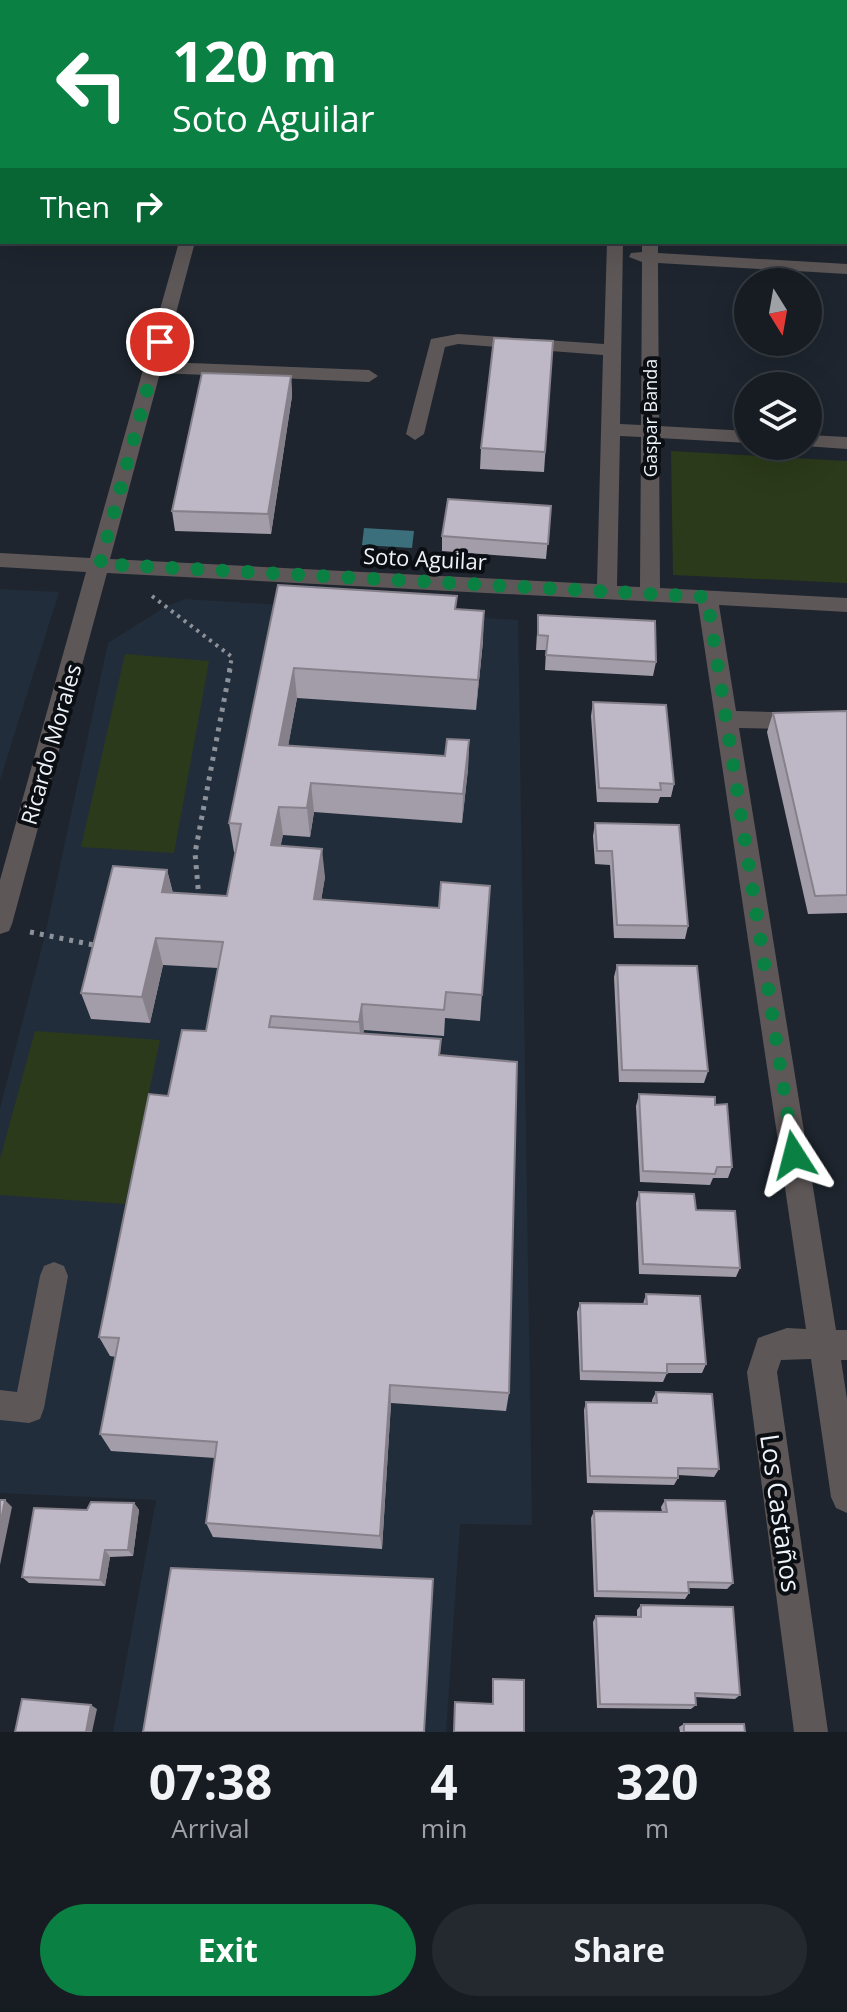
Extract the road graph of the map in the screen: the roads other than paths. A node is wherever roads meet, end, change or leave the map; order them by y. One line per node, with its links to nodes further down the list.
1 (186, 244): 6 (street, Ricardo Morales)
2 (615, 249): 3 (street); 5 (street, Gaspar Banda)
3 (650, 250): 4 (street); 9 (street, Gaspar Banda)
4 (847, 269)
5 (612, 350): 8 (street, Gaspar Banda); 10 (street)
6 (153, 367): 7 (street); 15 (street, Ricardo Morales)
7 (369, 376)
8 (610, 429): 9 (street); 16 (street, Gaspar Banda)
9 (650, 431): 11 (street); 17 (street, Gaspar Banda)
10 (415, 434)
11 (734, 436)
12 (822, 442): 13 (street)
13 (847, 443)
14 (0, 560): 15 (street, Soto Aguilar)
15 (100, 564): 16 (street, Soto Aguilar); 22 (street, Ricardo Morales)
16 (607, 592): 17 (street, Soto Aguilar)
17 (650, 594): 18 (street, Soto Aguilar)
18 (707, 597): 19 (street, Soto Aguilar); 20 (street)
19 (847, 605)
20 (726, 719): 21 (street); 24 (street)
21 (847, 722)
22 (8, 927)
23 (54, 1276): 25 (street)
24 (836, 1345): 26 (street); 27 (street, Los Castaños)
25 (0, 1405)
26 (847, 1497)
27 (811, 1732)

